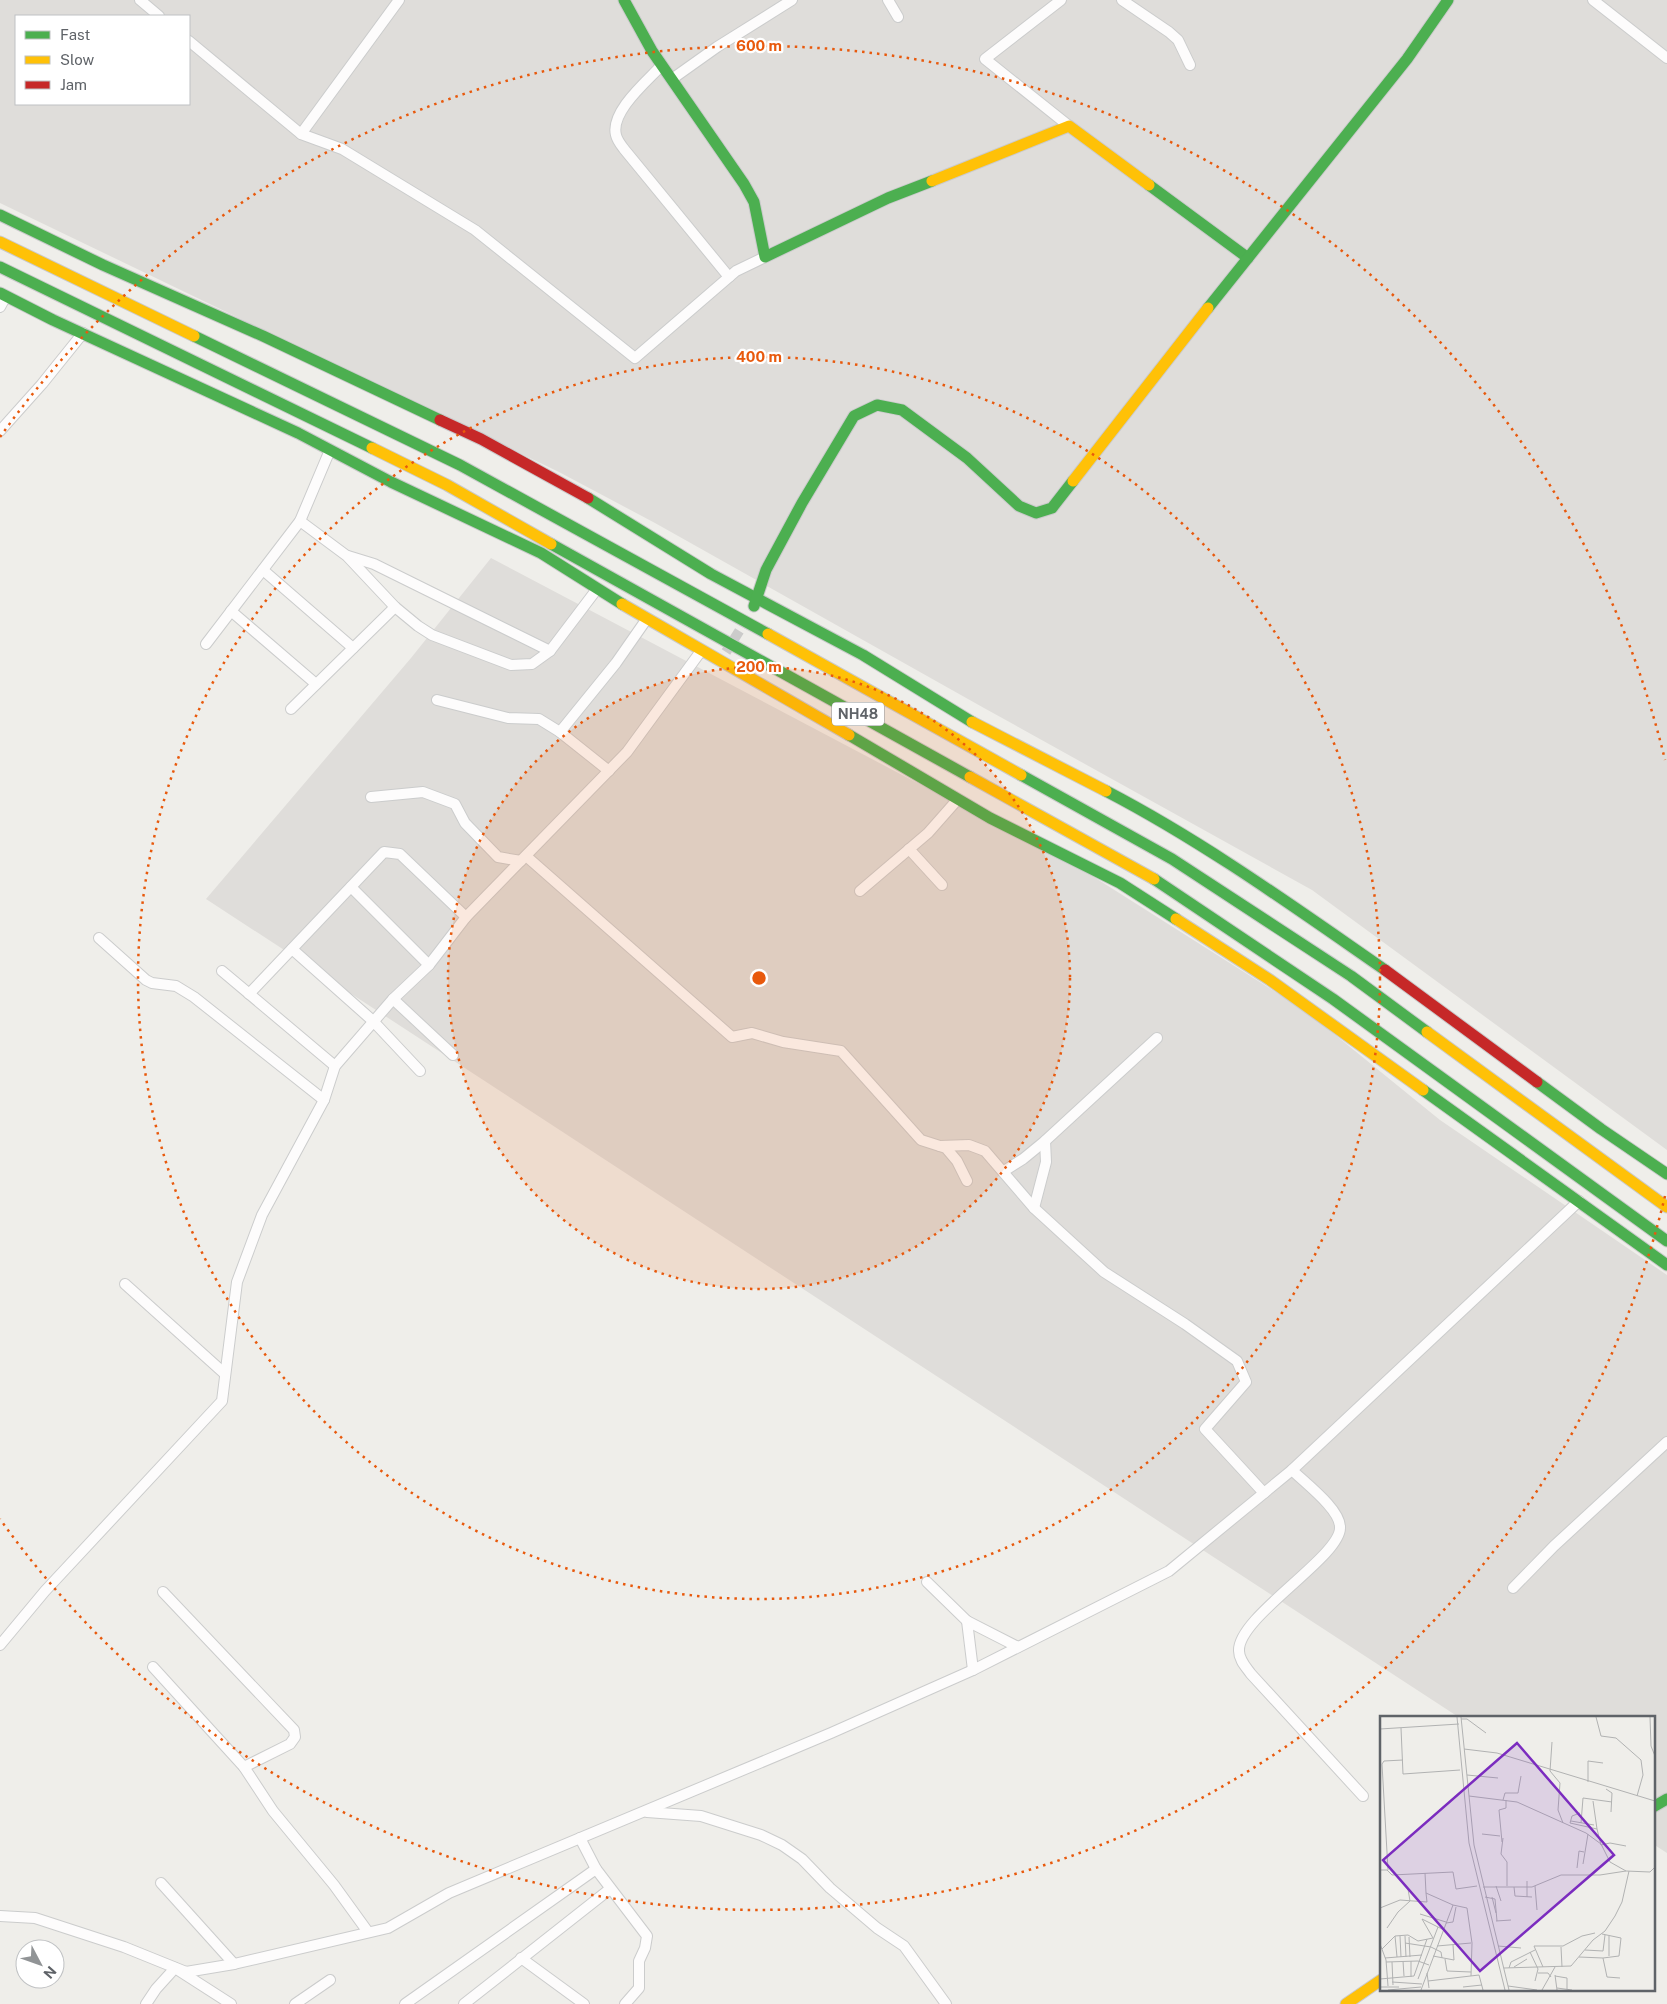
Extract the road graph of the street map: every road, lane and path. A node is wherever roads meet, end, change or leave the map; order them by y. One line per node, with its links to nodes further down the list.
1 (140, 0): 10 (street)
2 (399, 0): 18 (street)
3 (624, 0): 15 (main road)
4 (792, 0): 16 (street)
5 (888, 0): 11 (street)
6 (1061, 0): 17 (street)
7 (1122, 0): 14 (street)
8 (1448, 0): 22 (main road)
9 (1593, 0): 13 (street)
10 (158, 15)
11 (898, 18)
12 (190, 42): 18 (street)
13 (1667, 58)
14 (1190, 65)
15 (661, 66): 16 (main road); 24 (street)
16 (672, 79): 21 (main road)
17 (1069, 126): 21 (main road); 22 (main road)
18 (301, 134): 24 (street)
19 (0, 215): 34 (main road)
20 (0, 242): 66 (main road, NH48)
21 (764, 257): 24 (street)
22 (1248, 258): 34 (main road)
23 (0, 267): 76 (main road, NH48)
24 (729, 276)
25 (3, 294): 26 (street); 27 (main road)
26 (0, 307)
27 (83, 333): 28 (street); 29 (main road)
28 (0, 431)
29 (330, 450): 30 (street); 33 (main road)
30 (300, 521): 31 (street); 32 (street)
31 (347, 556): 35 (street); 41 (street)
32 (263, 570): 36 (street); 39 (street)
33 (597, 589): 37 (main road); 41 (street)
34 (755, 602): 66 (main road)
35 (395, 607): 39 (street); 41 (street)
36 (232, 611): 38 (street); 42 (street)
37 (646, 620): 40 (main road); 45 (street)
38 (206, 644)
39 (353, 648): 42 (street)
40 (701, 650): 46 (street); 48 (main road)
41 (550, 651)
42 (316, 684): 44 (street)
43 (437, 700): 45 (street)
44 (291, 709)
45 (560, 732): 46 (street)
46 (609, 771): 50 (street)
47 (371, 797): 50 (street)
48 (958, 799): 49 (street); 73 (main road)
49 (909, 849): 51 (street); 53 (street)
50 (524, 858): 54 (street); 69 (street)
51 (942, 885)
52 (351, 887): 54 (street); 56 (street); 57 (street)
53 (860, 891)
54 (466, 917): 57 (street)
55 (99, 938): 67 (street)
56 (292, 949): 59 (street); 61 (street)
57 (429, 965): 60 (street)
58 (222, 971): 59 (street)
59 (249, 994): 64 (street)
60 (393, 999): 61 (street); 63 (street)
61 (372, 1021): 64 (street); 65 (street)
62 (1157, 1038): 68 (street)
63 (452, 1055)
64 (336, 1066): 67 (street)
65 (420, 1071)
66 (1539, 1098): 71 (main road); 74 (main road, NH48)
67 (324, 1100): 79 (street)
68 (1045, 1141): 70 (street); 75 (street)
69 (939, 1146): 70 (street); 72 (street)
70 (1004, 1171): 75 (street)
71 (1667, 1174)
72 (967, 1181)
73 (1578, 1202): 77 (main road); 81 (street)
74 (1667, 1207)
75 (1034, 1208): 82 (street)
76 (1667, 1241)
77 (1667, 1265)
78 (125, 1284): 79 (street)
79 (225, 1374): 87 (street)
80 (1667, 1442): 84 (street)
81 (1292, 1470): 82 (street); 92 (street)
82 (1264, 1493): 88 (street)
83 (927, 1582): 86 (street)
84 (1513, 1588)
85 (163, 1592): 91 (street)
86 (967, 1621): 88 (street); 90 (street)
87 (0, 1645)
88 (1018, 1647): 90 (street)
89 (153, 1667): 91 (street)
90 (973, 1670): 95 (street)
91 (244, 1767): 101 (street)
92 (1363, 1796)
93 (1667, 1799): 94 (main road)
94 (1654, 1806)
95 (643, 1811): 96 (street); 114 (street)
96 (580, 1838): 97 (street); 101 (street)
97 (596, 1869): 99 (street); 110 (street)
98 (160, 1883): 103 (street)
99 (610, 1889): 102 (street); 113 (street)
100 (0, 1916): 104 (street)
101 (368, 1932): 103 (street)
102 (520, 1958): 111 (street); 112 (street)
103 (234, 1964): 104 (street)
104 (176, 1968): 107 (street); 108 (street)
105 (330, 1980): 109 (street)
106 (1380, 1981): 115 (main road)
107 (146, 2004)
108 (231, 2004)
109 (295, 2004)
110 (405, 2004)
111 (464, 2004)
112 (584, 2004)
113 (625, 2004)
114 (946, 2004)
115 (1346, 2004)

